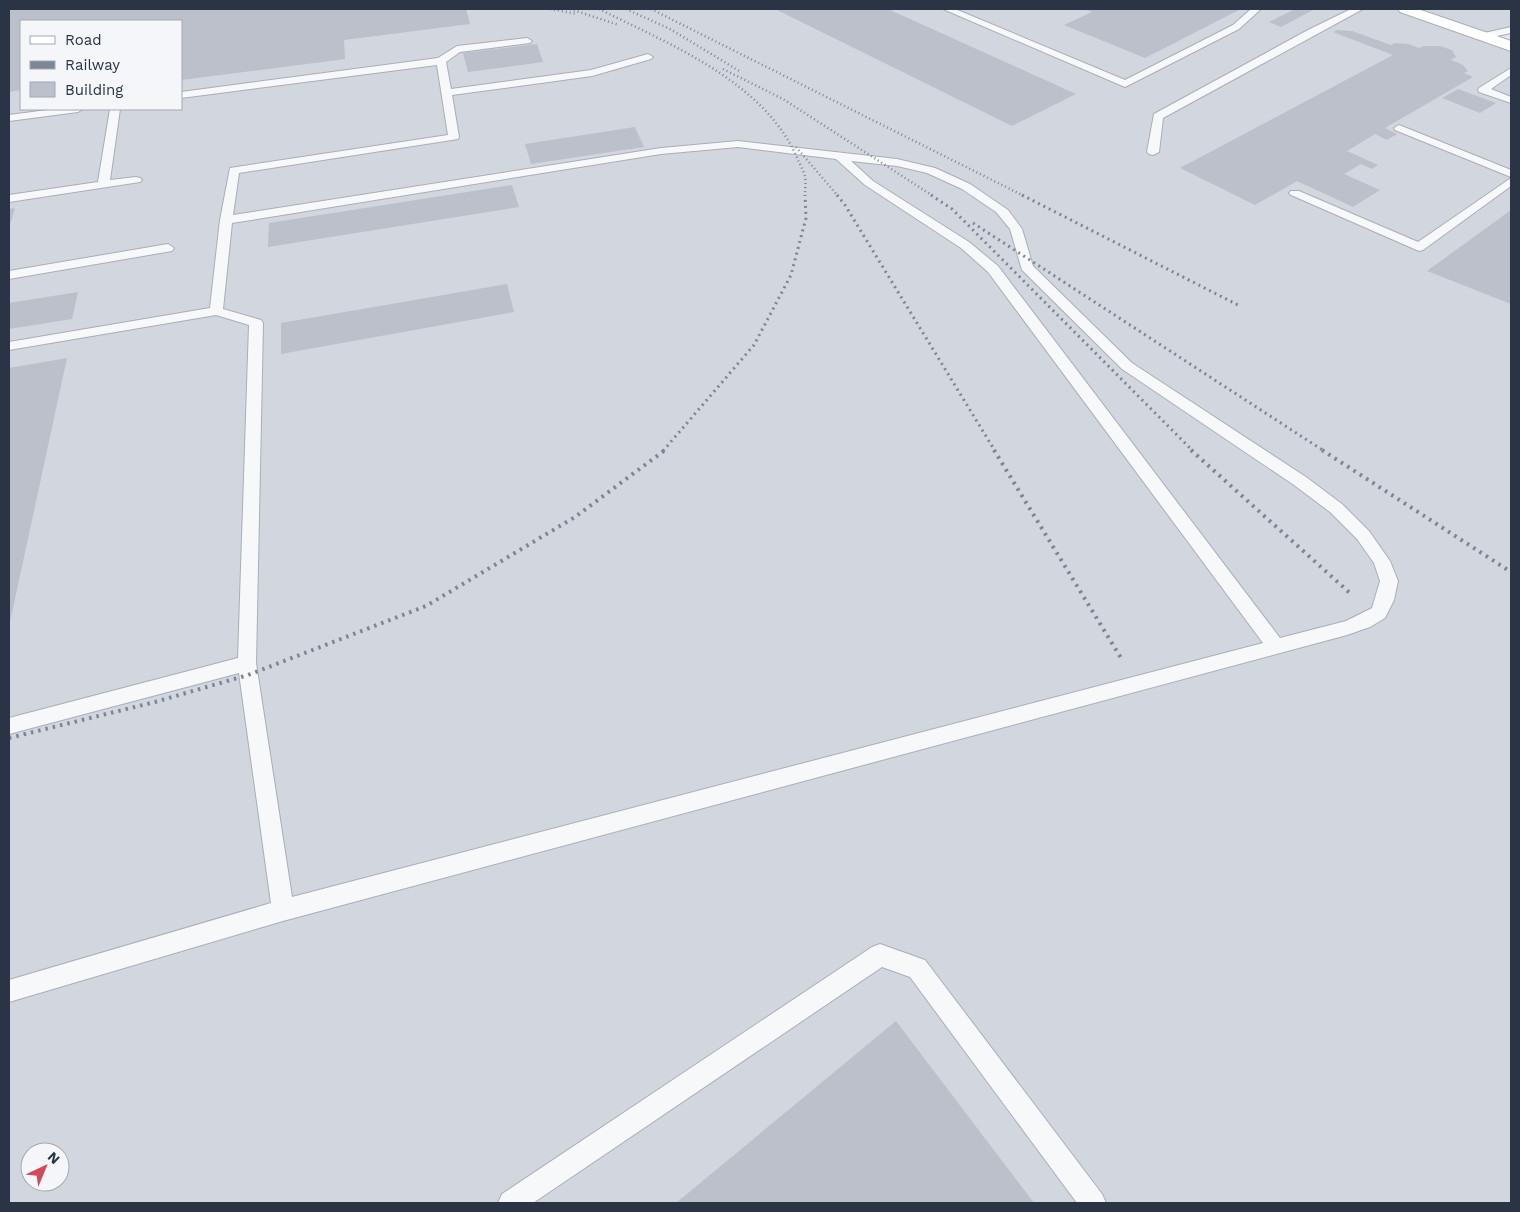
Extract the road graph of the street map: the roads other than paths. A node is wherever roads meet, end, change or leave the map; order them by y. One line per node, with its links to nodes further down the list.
1 (948, 9): 2 (lane)
2 (1256, 9)
3 (1358, 9): 19 (lane)
4 (1405, 9): 6 (street)
5 (1511, 30): 6 (lane)
6 (1482, 36): 8 (street)
7 (527, 41): 10 (lane)
8 (1511, 46)
9 (648, 57): 12 (lane)
10 (441, 61): 12 (lane); 13 (lane)
11 (1511, 71): 14 (lane)
12 (446, 93): 27 (lane)
13 (182, 95)
14 (1511, 100)
15 (70, 110): 17 (lane)
16 (115, 110): 24 (lane)
17 (9, 118)
18 (1399, 128): 21 (lane)
19 (1153, 152)
20 (839, 156): 27 (lane); 32 (lane); 32 (lane)
21 (1511, 174)
22 (136, 180): 24 (lane)
23 (1511, 181): 25 (lane)
24 (103, 185): 26 (lane)
25 (1295, 193)
26 (9, 199)
27 (226, 220): 30 (lane)
28 (168, 248): 29 (lane)
29 (9, 274)
30 (216, 311): 31 (lane); 33 (lane)
31 (9, 346)
32 (1276, 646): 35 (lane)
33 (247, 663): 34 (lane); 35 (lane)
34 (9, 726)
35 (283, 910): 36 (lane)
36 (9, 991)
37 (512, 1203): 38 (lane)
38 (1093, 1203)

